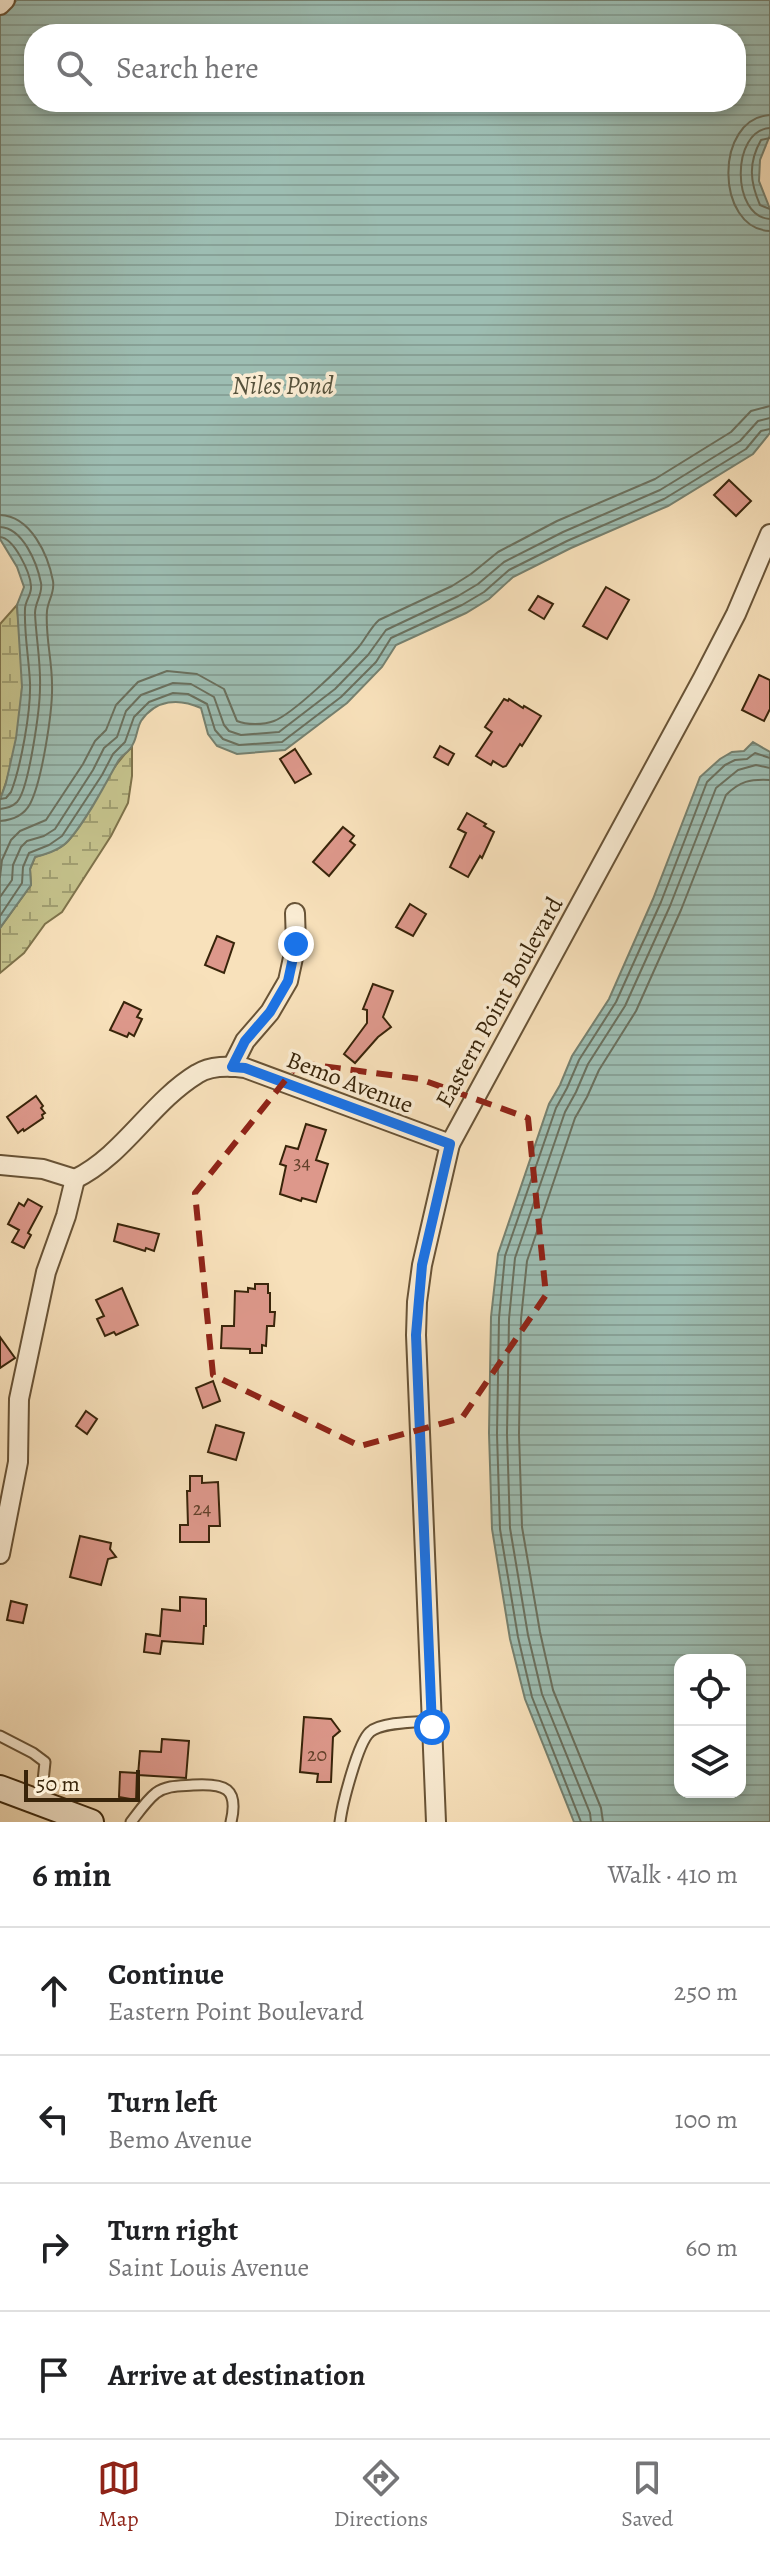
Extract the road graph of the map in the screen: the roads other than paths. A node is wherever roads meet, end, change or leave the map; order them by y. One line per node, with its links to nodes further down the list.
1 (5, 0): 2 (street)
2 (0, 5)
3 (770, 534): 6 (street, Eastern Point Boulevard)
4 (295, 913): 5 (street)
5 (232, 1067): 6 (street, Bemo Avenue); 8 (street)
6 (450, 1144): 10 (street, Eastern Point Boulevard)
7 (0, 1165): 8 (street)
8 (75, 1179): 9 (street)
9 (0, 1554)
10 (432, 1721): 17 (lane); 18 (street, Eastern Point Boulevard)
11 (0, 1736): 13 (lane)
12 (0, 1788): 13 (main road)
13 (40, 1803): 14 (main road)
14 (91, 1822)
15 (131, 1822): 16 (lane)
16 (231, 1822)
17 (340, 1822)
18 (436, 1822)

